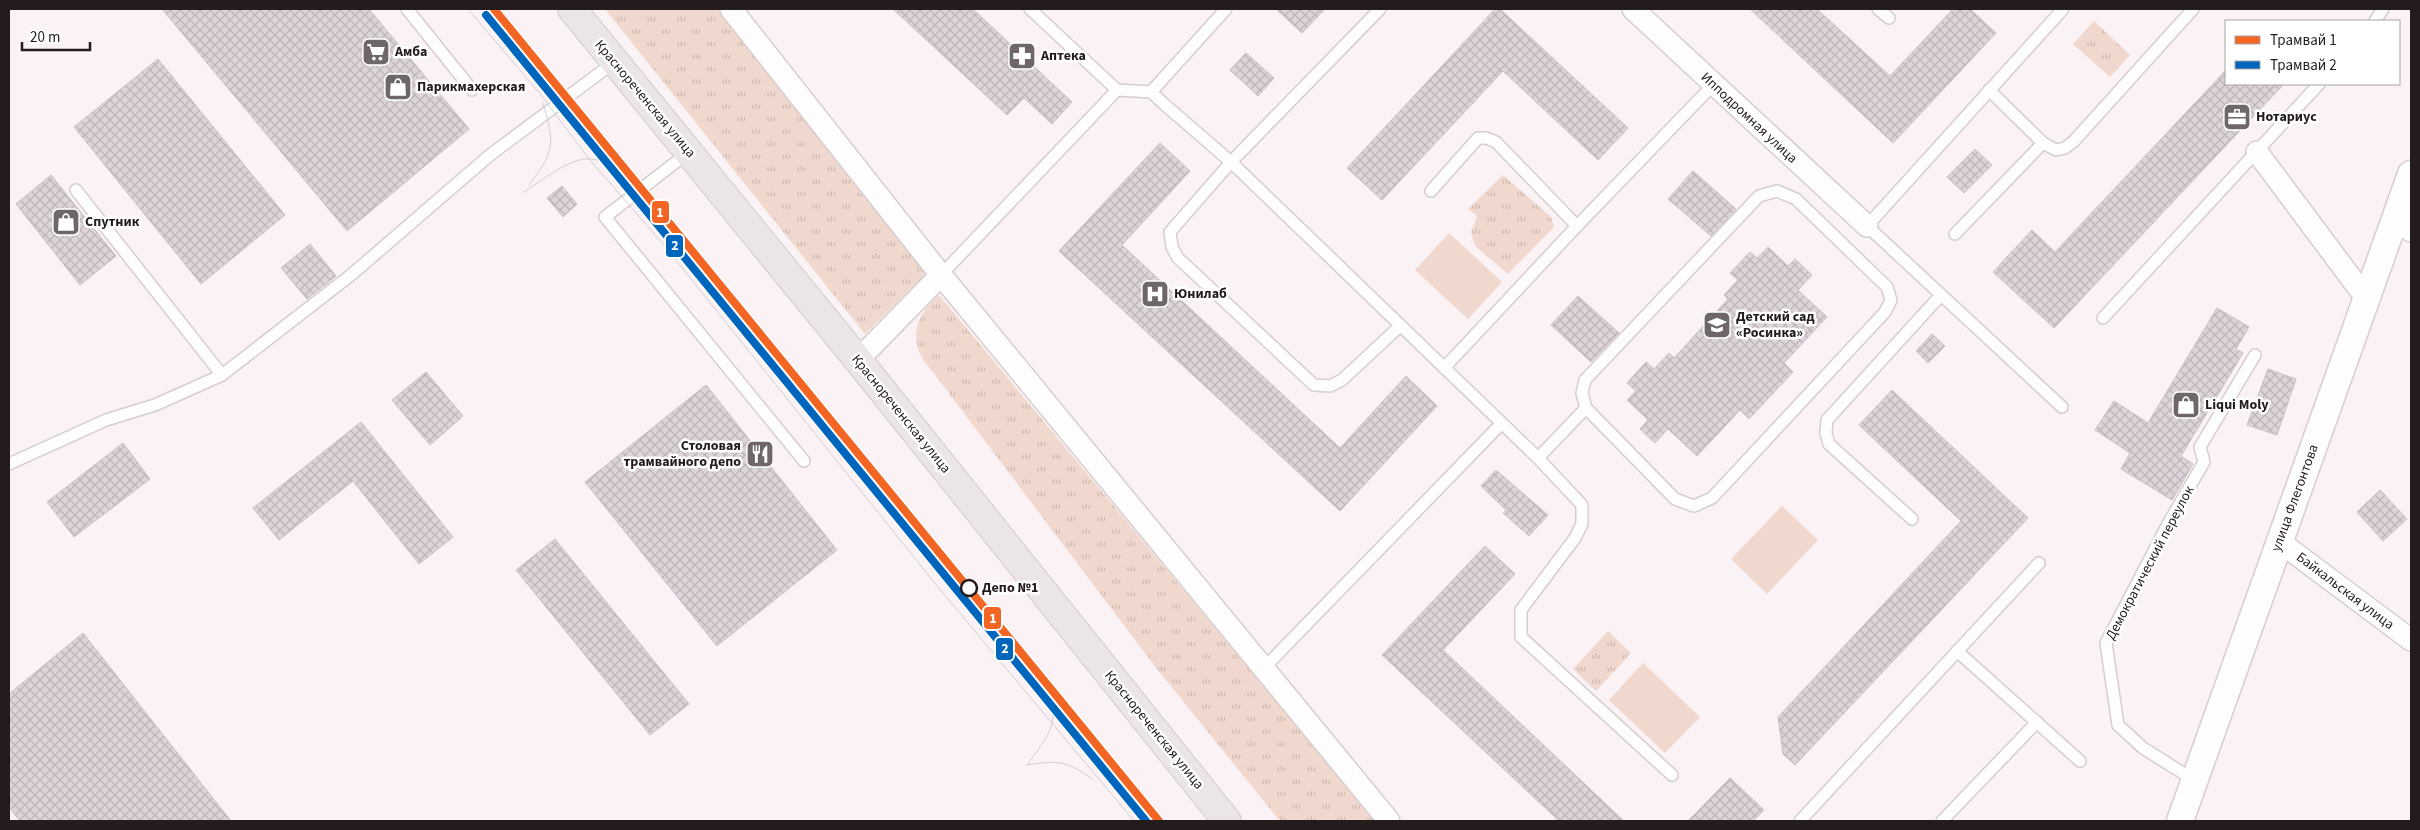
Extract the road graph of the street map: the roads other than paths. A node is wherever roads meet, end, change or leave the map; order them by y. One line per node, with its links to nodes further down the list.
1 (407, 9): 17 (lane)
2 (572, 9): 14 (main road, Краснореченская улица)
3 (731, 9): 32 (street)
4 (1030, 9): 18 (lane)
5 (1226, 9): 20 (lane)
6 (1380, 9): 24 (lane)
7 (1633, 9): 15 (street, Ипподромная улица)
8 (1878, 9): 12 (lane)
9 (2063, 9): 19 (lane)
10 (2193, 9): 21 (lane)
11 (2383, 9): 13 (lane)
12 (1889, 18)
13 (2376, 20)
14 (614, 63): 22 (main road, Краснореченская улица); 40 (lane)
15 (1713, 85): 29 (lane); 30 (street, Ипподромная улица)
16 (2318, 85): 23 (lane)
17 (472, 90)
18 (1117, 90): 20 (lane); 32 (lane)
19 (1989, 90): 21 (lane); 30 (lane)
20 (1152, 92): 24 (lane)
21 (2043, 143): 31 (lane)
22 (689, 152): 38 (main road, Краснореченская улица); 45 (lane)
23 (2257, 152): 34 (street); 35 (lane)
24 (1231, 162): 36 (lane); 36 (lane)
25 (2411, 174): 28 (street, улица Флегонтова)
26 (76, 190): 40 (lane)
27 (1431, 191): 29 (lane)
28 (2403, 225): 34 (street, улица Флегонтова)
29 (1577, 226): 39 (lane)
30 (1867, 226): 33 (lane)
31 (1955, 234)
32 (941, 275): 38 (street); 52 (street)
33 (1941, 295): 41 (lane); 47 (lane)
34 (2366, 298): 48 (street, улица Флегонтова)
35 (2103, 318)
36 (1400, 326): 39 (lane)
37 (2255, 355): 56 (lane, Демократический переулок)
38 (858, 360): 57 (main road, Краснореченская улица)
39 (1444, 368): 43 (lane)
40 (222, 375): 46 (lane)
41 (2062, 407)
42 (1586, 408): 42 (lane); 44 (lane)
43 (1501, 424): 44 (lane); 52 (lane)
44 (1538, 458): 55 (lane)
45 (804, 461)
46 (9, 464)
47 (1912, 519)
48 (2280, 542): 50 (street, Байкальская улица); 56 (street, улица Флегонтова)
49 (2039, 563): 51 (lane)
50 (2411, 640)
51 (1958, 651): 53 (lane); 59 (lane)
52 (1264, 669): 58 (street)
53 (2037, 722): 54 (lane); 60 (lane)
54 (2080, 761)
55 (1672, 775)
56 (2194, 780): 61 (street, улица Флегонтова)
57 (1227, 821)
58 (1389, 821)
59 (1800, 821)
60 (1942, 821)
61 (2180, 821)

